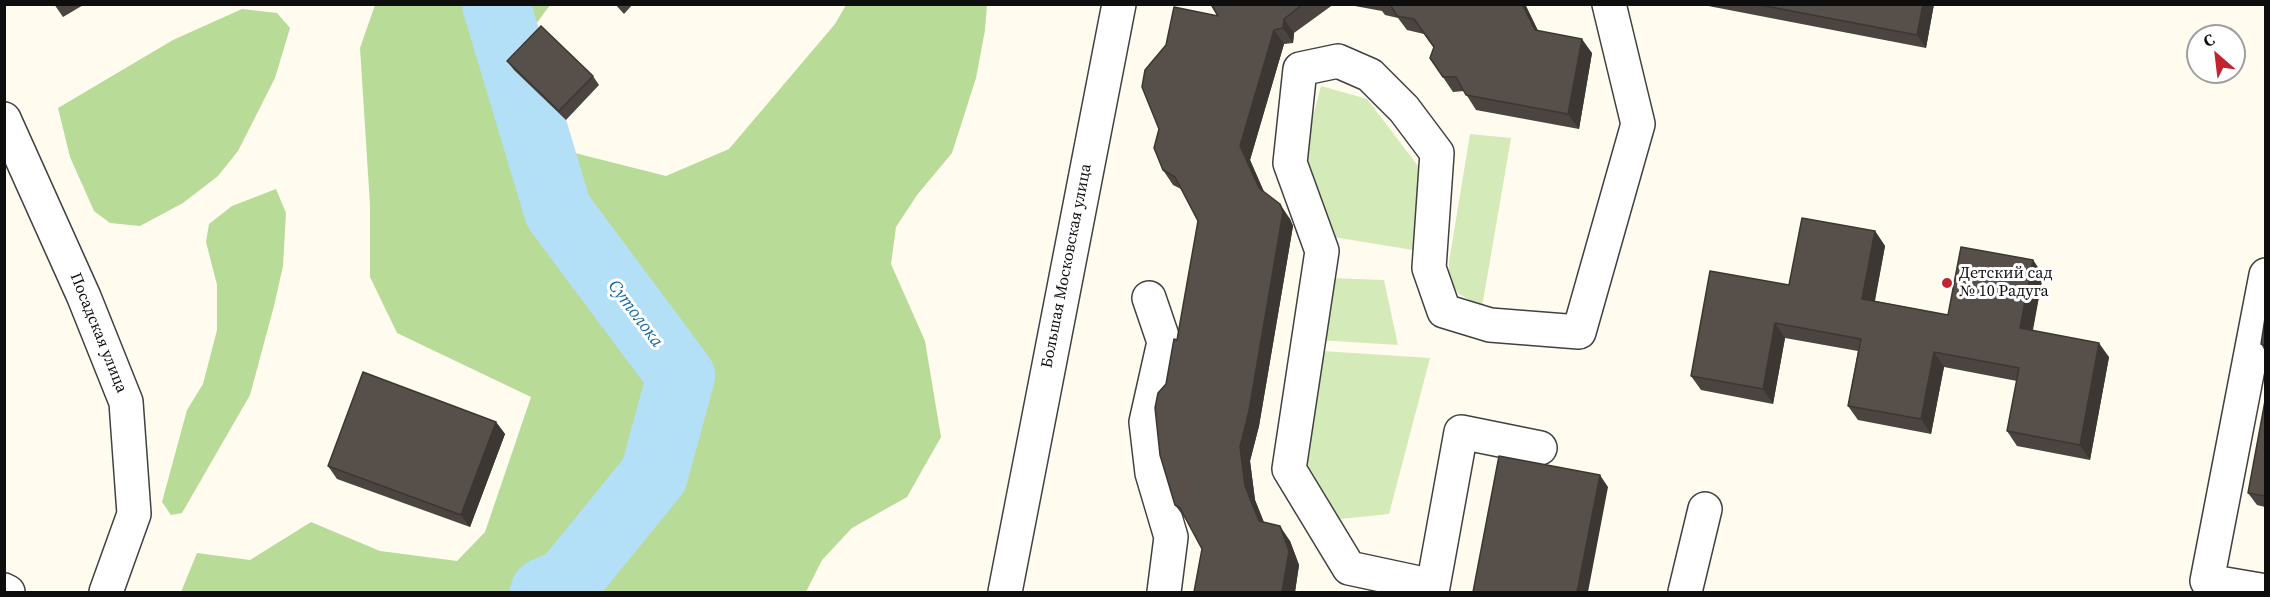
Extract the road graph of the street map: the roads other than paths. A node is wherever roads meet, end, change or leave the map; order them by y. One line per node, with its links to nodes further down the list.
1 (1119, 4): 11 (street, Большая Московская улица)
2 (1609, 4): 8 (street)
3 (4, 119): 10 (street, Посадская улица)
4 (2265, 275): 9 (street)
5 (1149, 298): 12 (street)
6 (1540, 448): 8 (street)
7 (1705, 509): 13 (street)
8 (1433, 589)
9 (2265, 591)
10 (106, 592)
11 (1005, 592)
12 (1164, 592)
13 (1684, 592)

